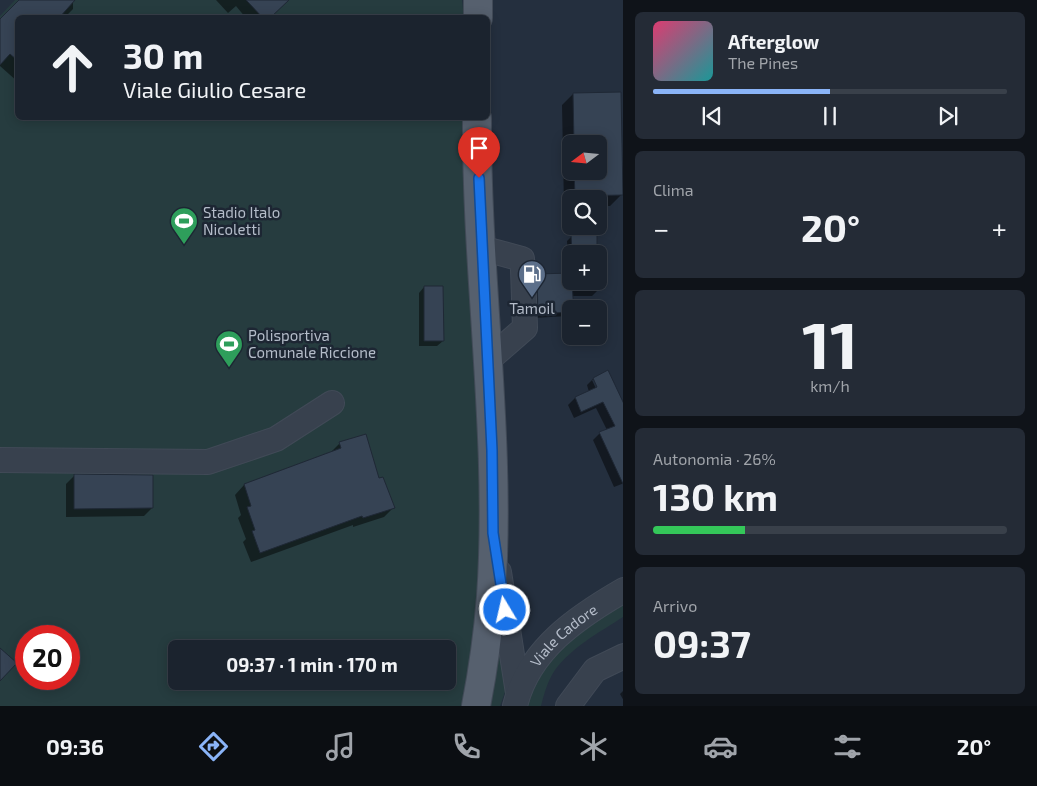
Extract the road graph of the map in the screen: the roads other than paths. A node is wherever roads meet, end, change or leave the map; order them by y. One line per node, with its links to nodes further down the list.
1 (478, 120): 2 (main road)
2 (481, 248): 3 (main road); 3 (street)
3 (487, 361): 6 (main road)
4 (332, 403): 5 (street)
5 (0, 460)
6 (493, 533): 9 (street); 10 (main road)
7 (623, 590): 9 (street, Viale Cadore)
8 (623, 656): 11 (street)
9 (517, 700)
10 (476, 706)
11 (568, 706)

